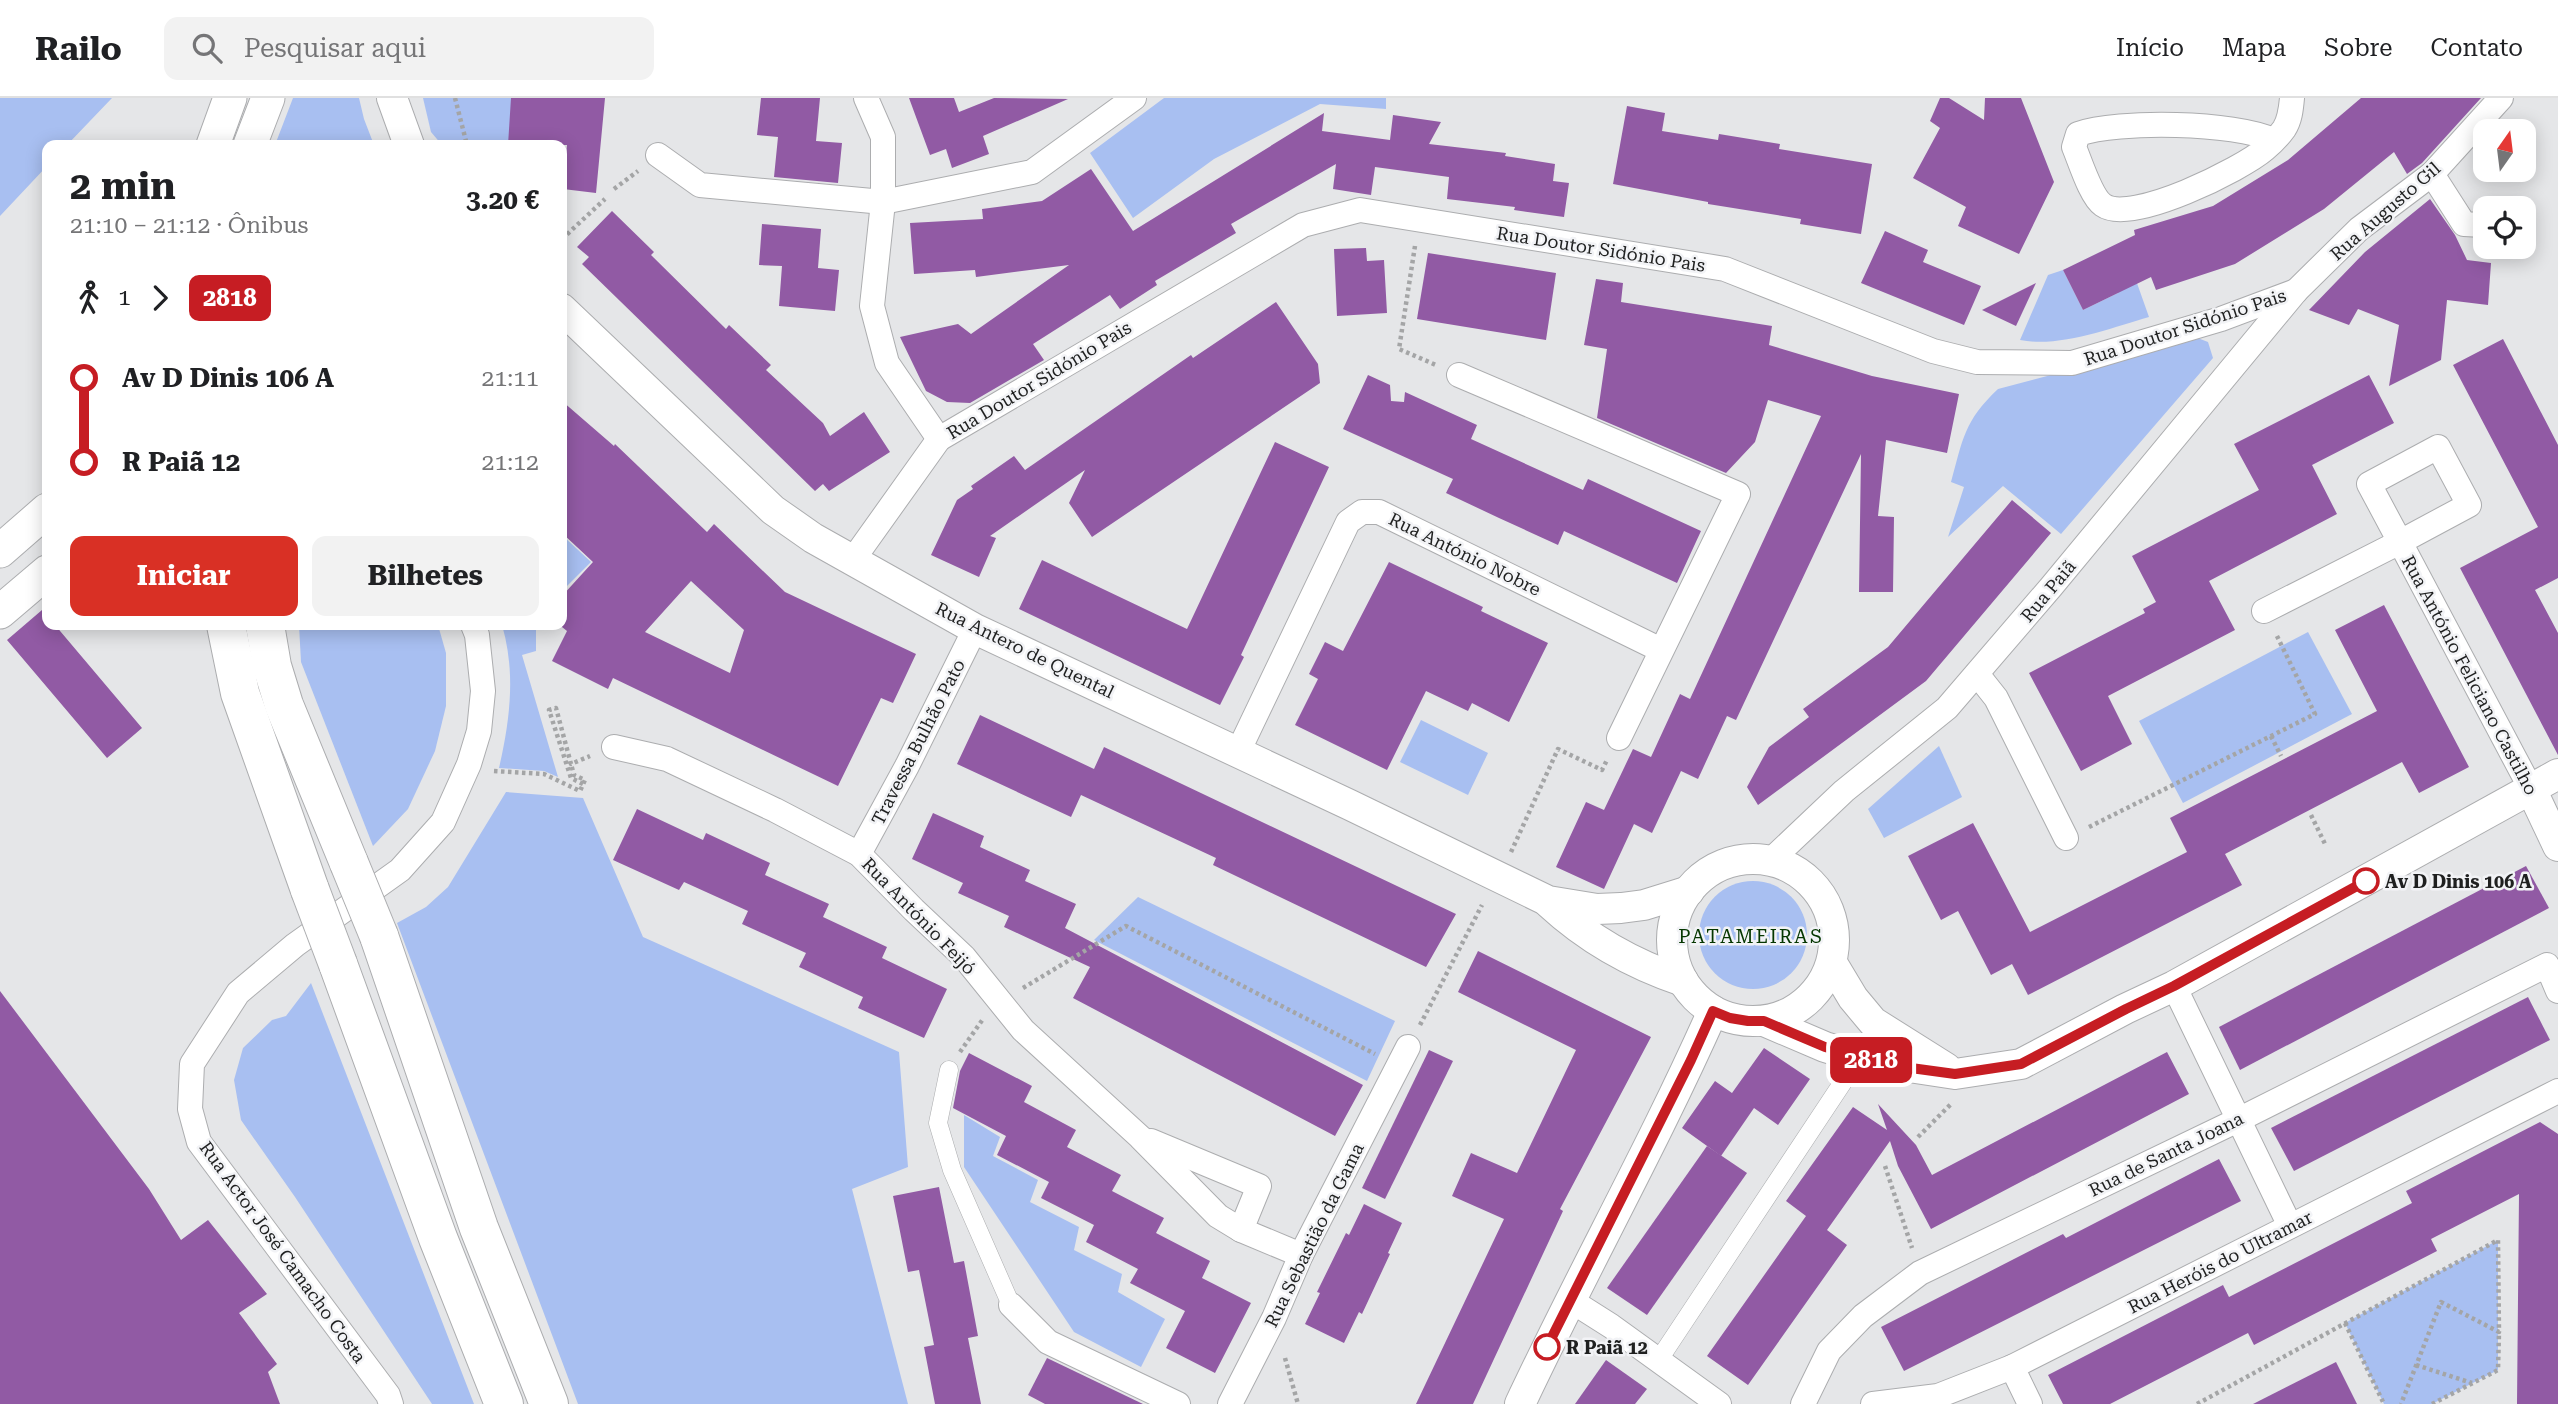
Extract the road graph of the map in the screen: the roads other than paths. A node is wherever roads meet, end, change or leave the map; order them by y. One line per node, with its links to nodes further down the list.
1 (230, 98): 8 (main road)
2 (268, 98): 9 (main road)
3 (866, 98): 14 (street, Rua Doutor Sidónio Pais)
4 (1134, 98): 14 (street)
5 (2292, 98): 11 (street)
6 (2501, 98): 13 (street, Rua Augusto Gil)
7 (395, 102): 10 (street)
8 (215, 140)
9 (252, 140)
10 (407, 140)
11 (2273, 140): 11 (street)
12 (658, 155): 14 (street)
13 (2432, 174): 15 (street); 16 (street, Rua Augusto Gil)
14 (883, 202): 19 (street, Rua Doutor Sidónio Pais)
15 (2473, 224)
16 (2296, 291): 19 (street, Rua Doutor Sidónio Pais); 31 (street, Rua Paiã)
17 (567, 314): 22 (street, Rua Antero de Quental)
18 (1459, 375): 30 (street)
19 (939, 439): 22 (street, Rua Doutor Sidónio Pais)
20 (42, 514): 21 (main road)
21 (0, 551)
22 (852, 561): 26 (street, Rua Antero de Quental)
23 (42, 576): 25 (main road)
24 (2264, 611): 36 (street, Rua António Feliciano Castilho)
25 (0, 612)
26 (975, 629): 34 (street, Rua Antero de Quental); 39 (street, Travessa Bulhão Pato)
27 (227, 630): 65 (highway, bridge)
28 (266, 630): 66 (highway, bridge)
29 (475, 630): 64 (street, Rua Actor José Camacho Costa)
30 (1661, 650): 32 (street); 34 (street, Rua António Nobre)
31 (1977, 674): 37 (street); 40 (street, Rua Paiã)
32 (1619, 738)
33 (614, 747): 39 (street, Rua António Feijó)
34 (1238, 752): 42 (street, Rua Antero de Quental)
35 (2558, 775): 36 (street)
36 (2532, 790): 38 (street, Rua António Feliciano Castilho); 45 (street)
37 (2066, 838)
38 (2558, 846)
39 (859, 854): 55 (street, Rua António Feijó)
40 (1770, 861): 41 (street); 43 (street)
41 (1689, 891): 42 (street, Rua Antero de Quental); 44 (street)
42 (1548, 901): 44 (street, Rua Antero de Quental)
43 (1832, 963): 48 (street); 52 (street)
44 (1683, 981): 47 (street)
45 (2174, 986): 52 (street); 54 (street)
46 (2558, 991): 54 (street, Rua de Santa Joana)
47 (1713, 1011): 48 (street); 59 (street)
48 (1764, 1021): 52 (street)
49 (1404, 1056): 58 (street, Rua Sebastião da Gama)
50 (949, 1070): 60 (street)
51 (1849, 1073): 61 (street)
52 (1956, 1086)
53 (2558, 1091): 56 (street, Rua Heróis do Ultramar)
54 (2238, 1120): 56 (street); 70 (street, Rua de Santa Joana)
55 (1140, 1137): 57 (street, Rua António Feijó); 57 (street, Rua António Feijó)
56 (2290, 1226): 62 (street, Rua Heróis do Ultramar)
57 (1241, 1230): 58 (street, Rua António Feijó)
58 (1301, 1255): 68 (street, Rua Sebastião da Gama)
59 (1570, 1300): 61 (street); 69 (street)
60 (1011, 1305): 67 (street)
61 (1658, 1361): 63 (street)
62 (2012, 1367): 71 (street, Rua Heróis do Ultramar); 72 (street)
63 (1703, 1399)
64 (391, 1404)
65 (504, 1404)
66 (549, 1404)
67 (1178, 1404)
68 (1230, 1404)
69 (1520, 1404)
70 (1803, 1404)
71 (1873, 1404)
72 (2031, 1404)

